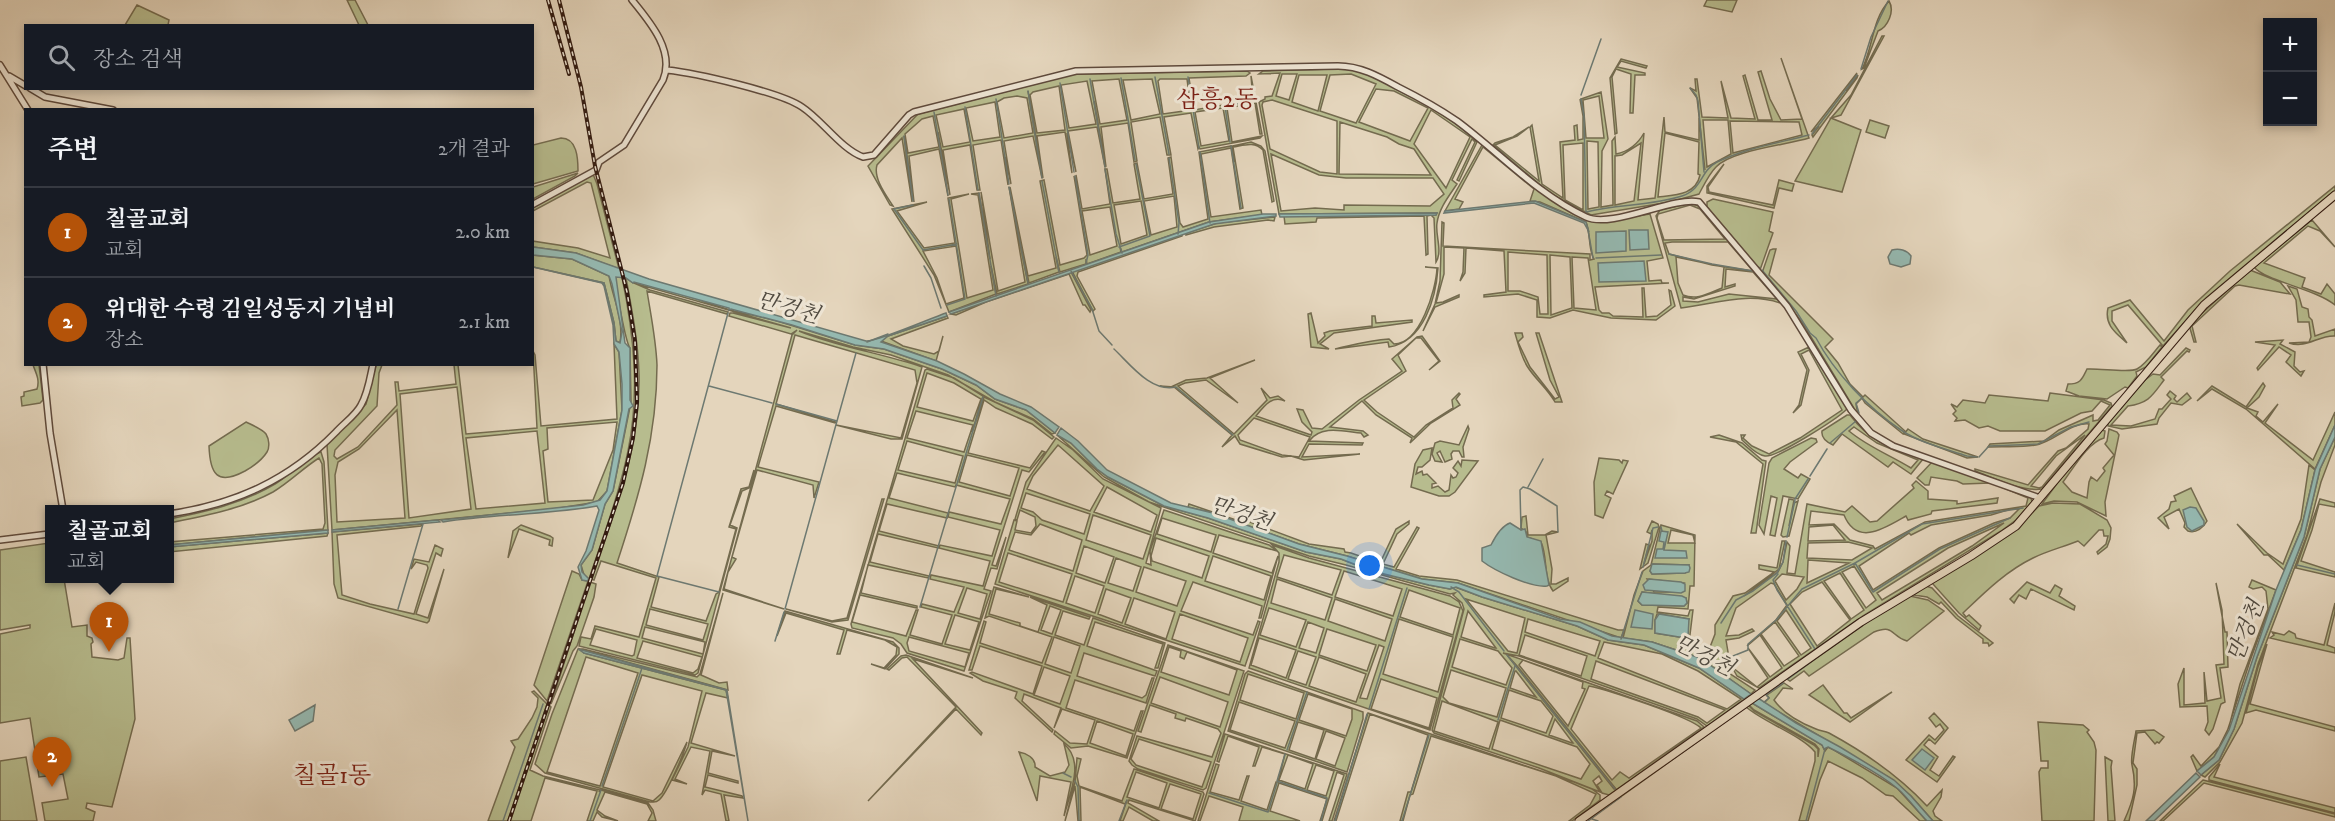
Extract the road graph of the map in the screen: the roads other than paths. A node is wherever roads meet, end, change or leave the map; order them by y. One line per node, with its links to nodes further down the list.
1 (632, 0): 3 (street)
2 (0, 65): 4 (street)
3 (667, 70): 10 (street); 13 (street)
4 (7, 75): 5 (street); 7 (street)
5 (24, 85)
6 (33, 90): 8 (street)
7 (27, 108)
8 (102, 108)
9 (2335, 195): 13 (main road)
10 (534, 204)
11 (43, 366): 14 (street)
12 (373, 366): 15 (street)
13 (2040, 498): 18 (main road)
14 (62, 505)
15 (174, 512)
16 (45, 534): 17 (street)
17 (0, 540)
18 (1579, 821)

